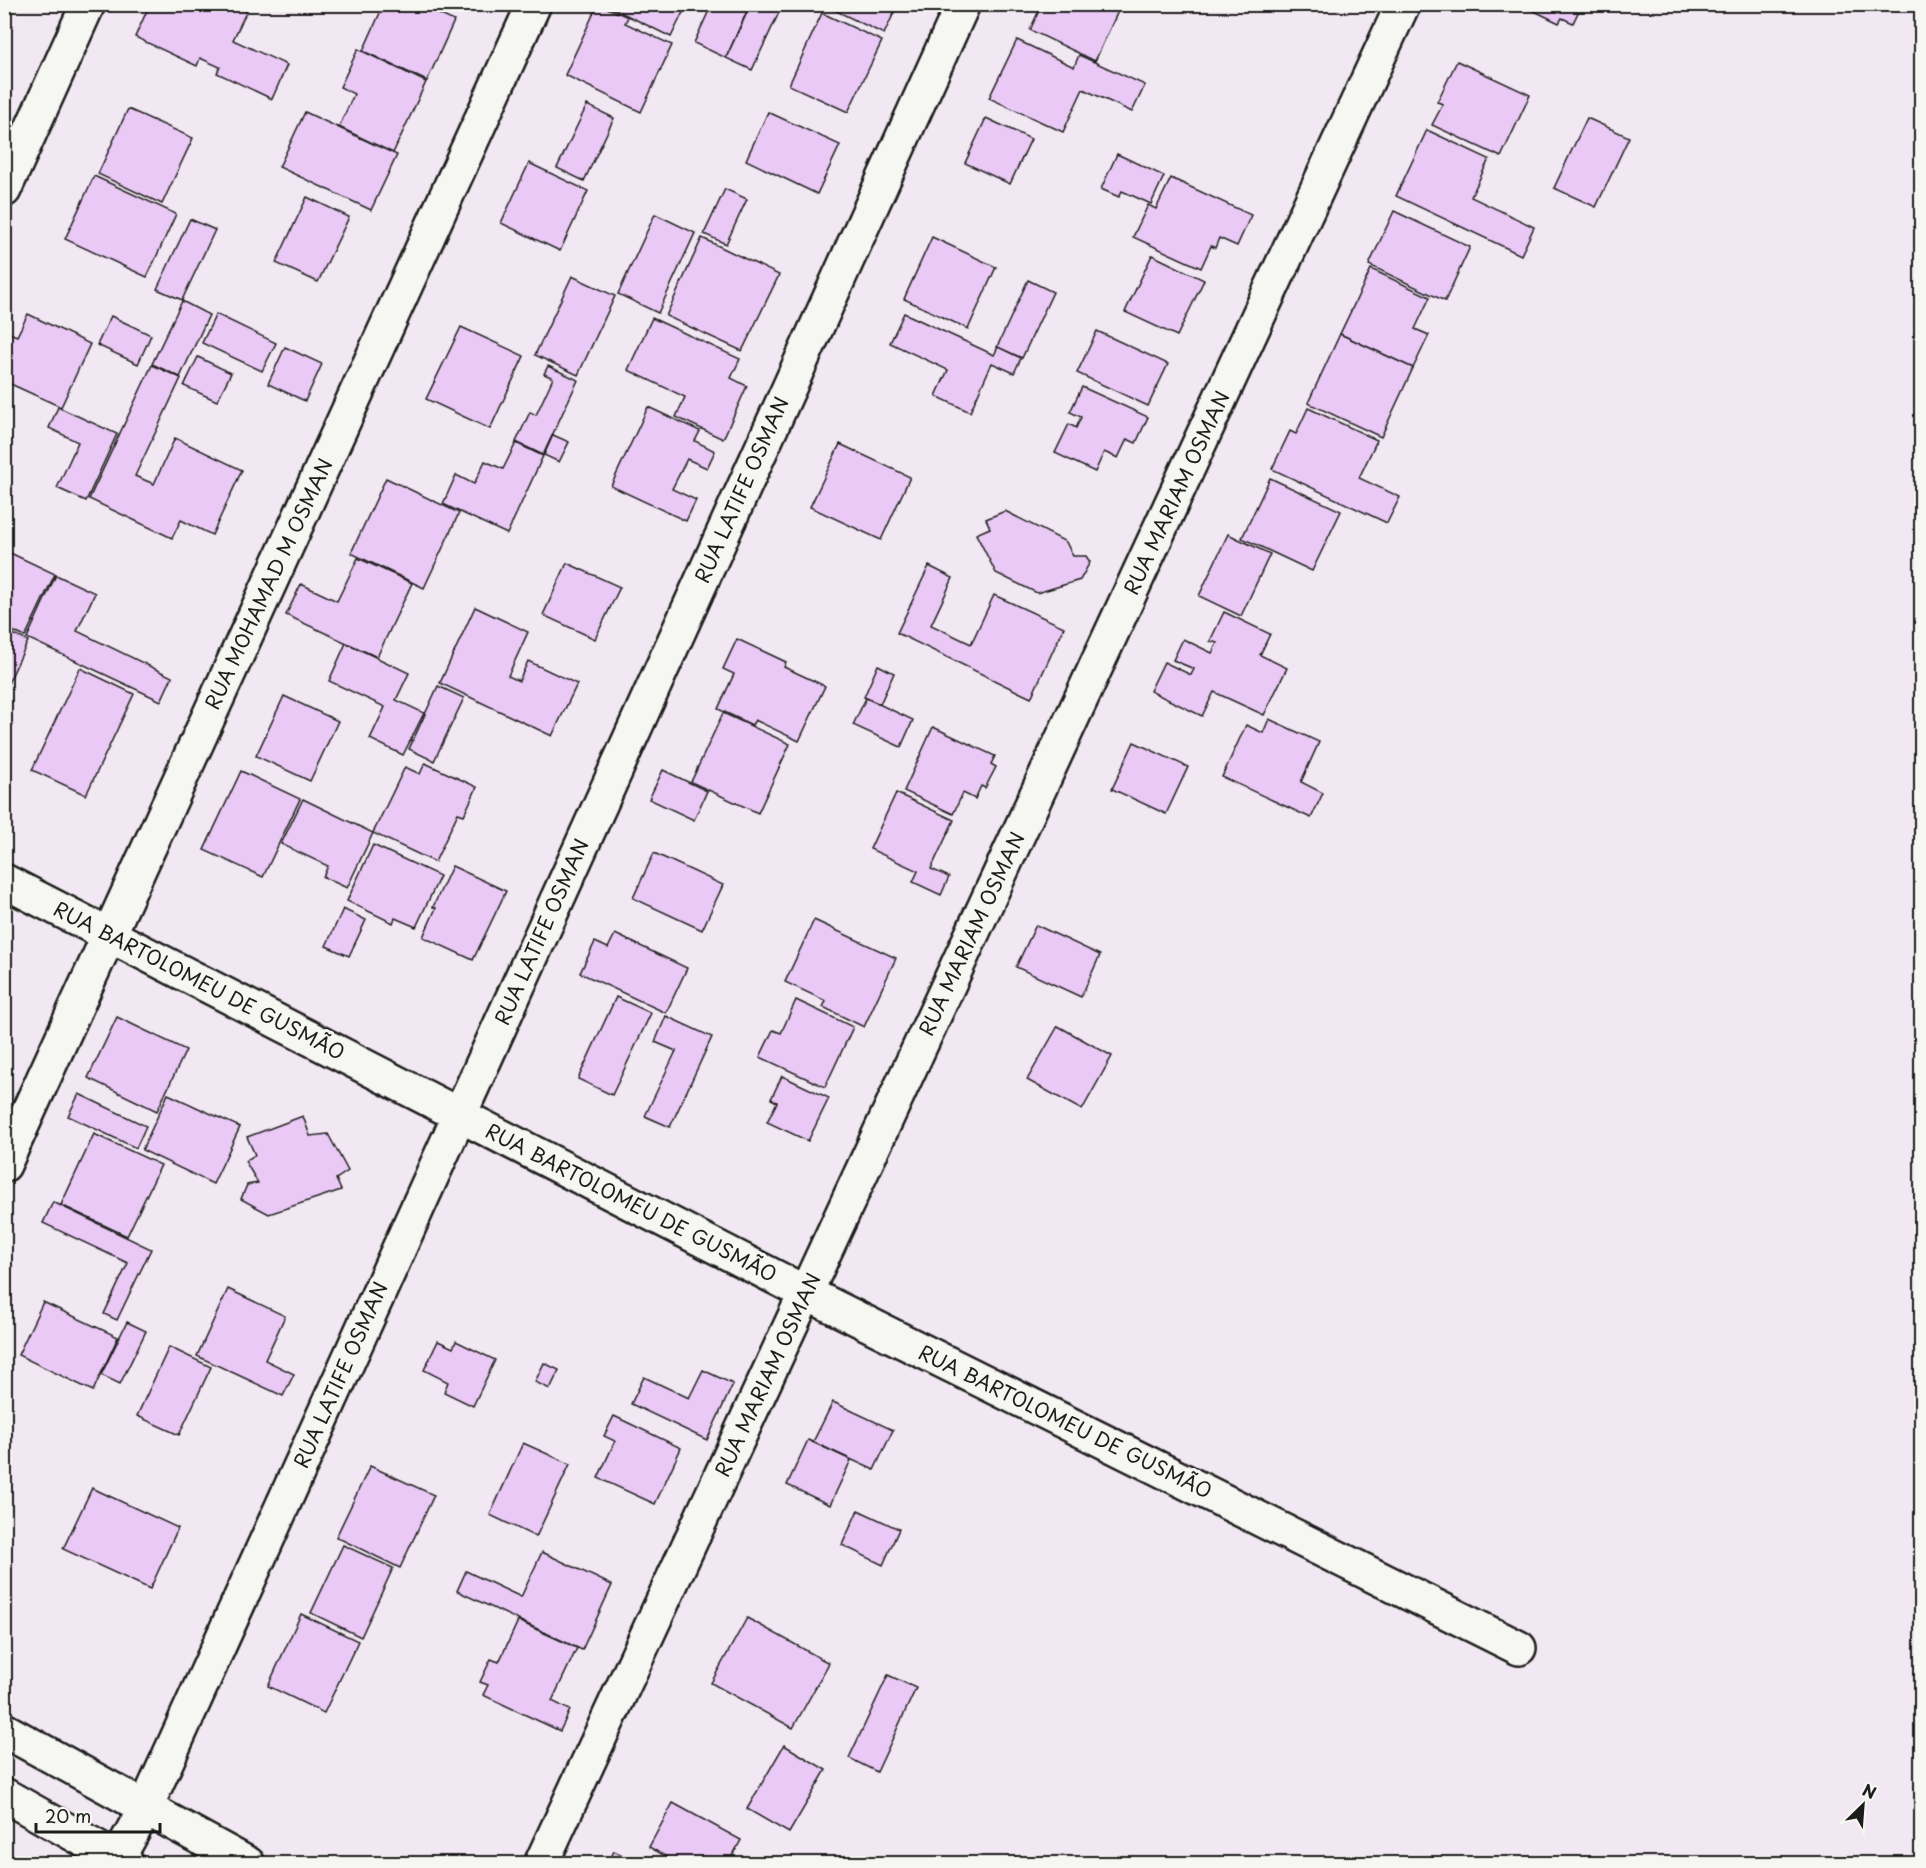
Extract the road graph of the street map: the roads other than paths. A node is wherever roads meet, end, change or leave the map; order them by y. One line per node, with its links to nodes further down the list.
1 (88, 4): 5 (street)
2 (534, 4): 7 (street, RUA MOHAMAD M OSMAN)
3 (963, 4): 8 (street, RUA LATIFE OSMAN)
4 (1403, 4): 10 (street, RUA MARIAM OSMAN)
5 (4, 190)
6 (4, 881): 7 (street, RUA BARTOLOMEU DE GUSMÃO)
7 (108, 934): 8 (street, RUA BARTOLOMEU DE GUSMÃO); 9 (street, RUA MOHAMAD M OSMAN)
8 (459, 1115): 10 (street, RUA BARTOLOMEU DE GUSMÃO); 14 (street, RUA LATIFE OSMAN)
9 (4, 1165)
10 (806, 1293): 11 (street, RUA BARTOLOMEU DE GUSMÃO); 17 (street, RUA MARIAM OSMAN)
11 (1519, 1648)
12 (4, 1730): 14 (street)
13 (4, 1795): 15 (street)
14 (145, 1809): 15 (street, RUA LATIFE OSMAN); 16 (street)
15 (122, 1861)
16 (248, 1863)
17 (541, 1863)

